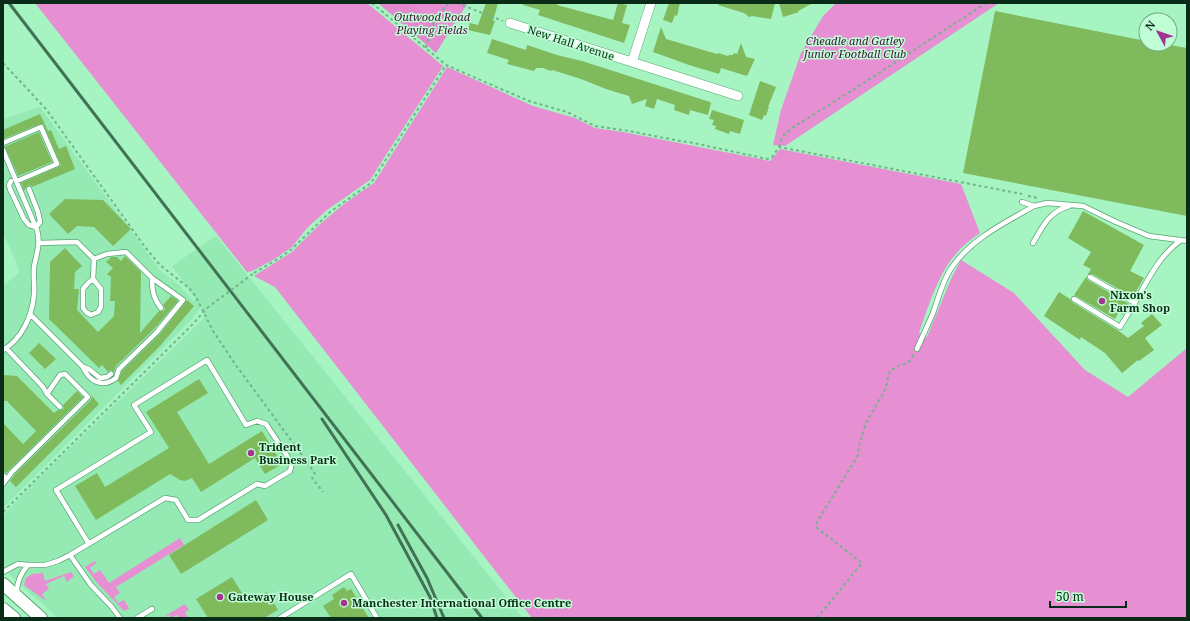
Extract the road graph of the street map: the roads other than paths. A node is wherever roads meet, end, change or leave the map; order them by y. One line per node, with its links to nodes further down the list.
1 (651, 3): 3 (street)
2 (510, 23): 3 (street, New Hall Avenue)
3 (632, 62): 4 (street, New Hall Avenue)
4 (738, 96)
5 (3, 143): 8 (lane)
6 (3, 150): 8 (lane)
7 (11, 181): 13 (lane)
8 (16, 181): 13 (lane)
9 (29, 189): 13 (lane)
10 (1022, 202): 12 (lane)
11 (1071, 205): 12 (lane); 14 (lane); 16 (lane)
12 (1034, 206): 26 (lane)
13 (36, 227): 15 (lane)
14 (1184, 240): 22 (lane)
15 (39, 243): 17 (lane); 24 (lane)
16 (1033, 243)
17 (94, 259): 19 (lane); 20 (lane)
18 (1090, 277): 22 (lane)
19 (152, 278): 23 (lane); 27 (lane)
20 (93, 280): 20 (lane)
21 (1074, 299): 22 (lane)
22 (1135, 303)
23 (161, 308)
24 (30, 314): 25 (lane); 27 (lane)
25 (4, 349): 29 (lane)
26 (917, 349)
27 (83, 367): 28 (lane)
28 (110, 374)
29 (47, 394): 30 (lane); 31 (lane)
30 (60, 407)
31 (3, 484)
32 (89, 544): 32 (lane); 33 (lane)
33 (70, 555): 34 (lane); 42 (lane)
34 (28, 566): 35 (lane); 37 (lane)
35 (3, 572)
36 (3, 584): 37 (main road)
37 (18, 596): 41 (main road)
38 (3, 609): 40 (main road)
39 (152, 609): 43 (lane)
40 (14, 618)
41 (41, 618)
42 (120, 618)
43 (137, 618)
44 (280, 618): 45 (lane)
45 (377, 618)

